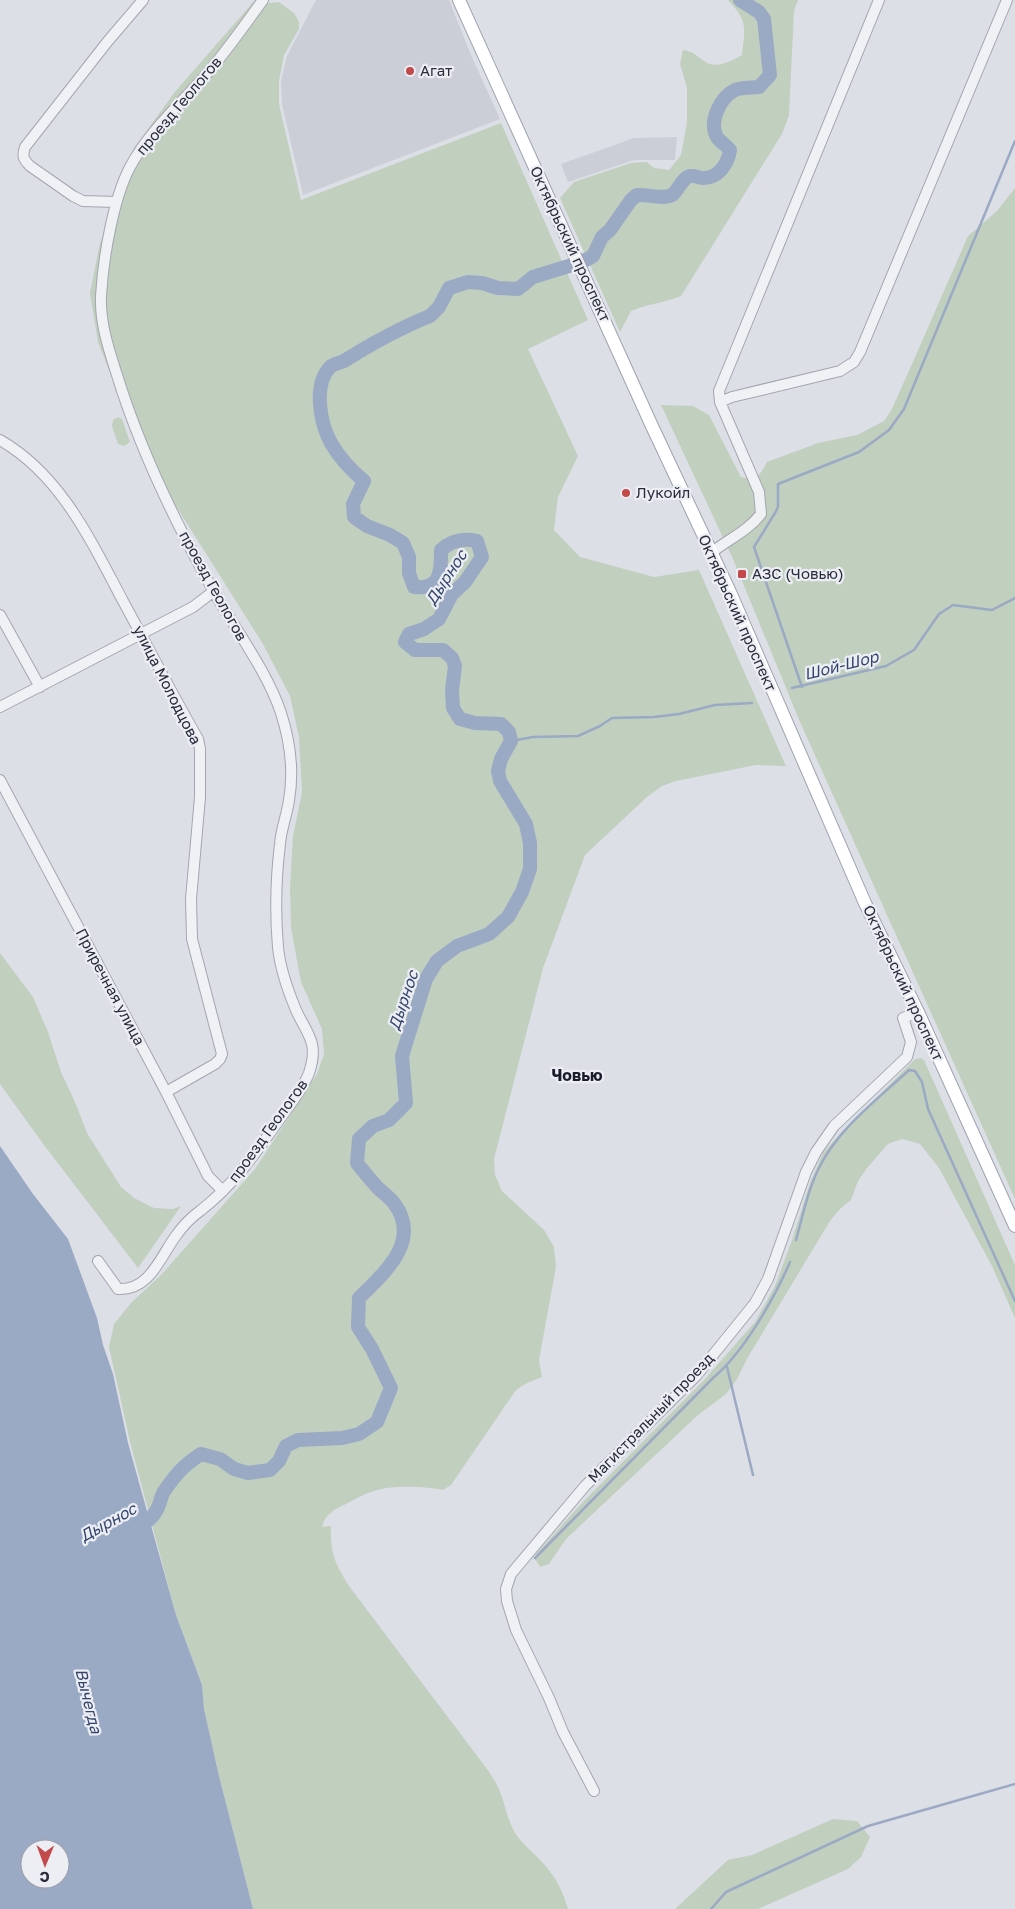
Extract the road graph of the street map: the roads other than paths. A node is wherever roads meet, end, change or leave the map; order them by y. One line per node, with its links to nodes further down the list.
1 (144, 0): 6 (street)
2 (263, 0): 6 (street, проезд Геологов)
3 (460, 0): 9 (main road, Октябрьский проспект)
4 (879, 0): 7 (street)
5 (1008, 0): 7 (street)
6 (116, 202): 10 (street, проезд Геологов)
7 (720, 402): 9 (street)
8 (0, 440): 12 (street, улица Молодцова)
9 (711, 554): 16 (main road, Октябрьский проспект)
10 (214, 591): 12 (street); 18 (street, проезд Геологов)
11 (0, 615): 13 (street)
12 (141, 634): 13 (street); 17 (street, улица Молодцова)
13 (40, 687): 14 (street)
14 (0, 707)
15 (0, 780): 17 (street, Приречная улица)
16 (918, 1012): 19 (main road, Октябрьский проспект); 21 (street, Магистральный проезд)
17 (166, 1092): 18 (street, Приречная улица)
18 (224, 1191): 20 (street, проезд Геологов)
19 (1015, 1226)
20 (98, 1261)
21 (594, 1791)

